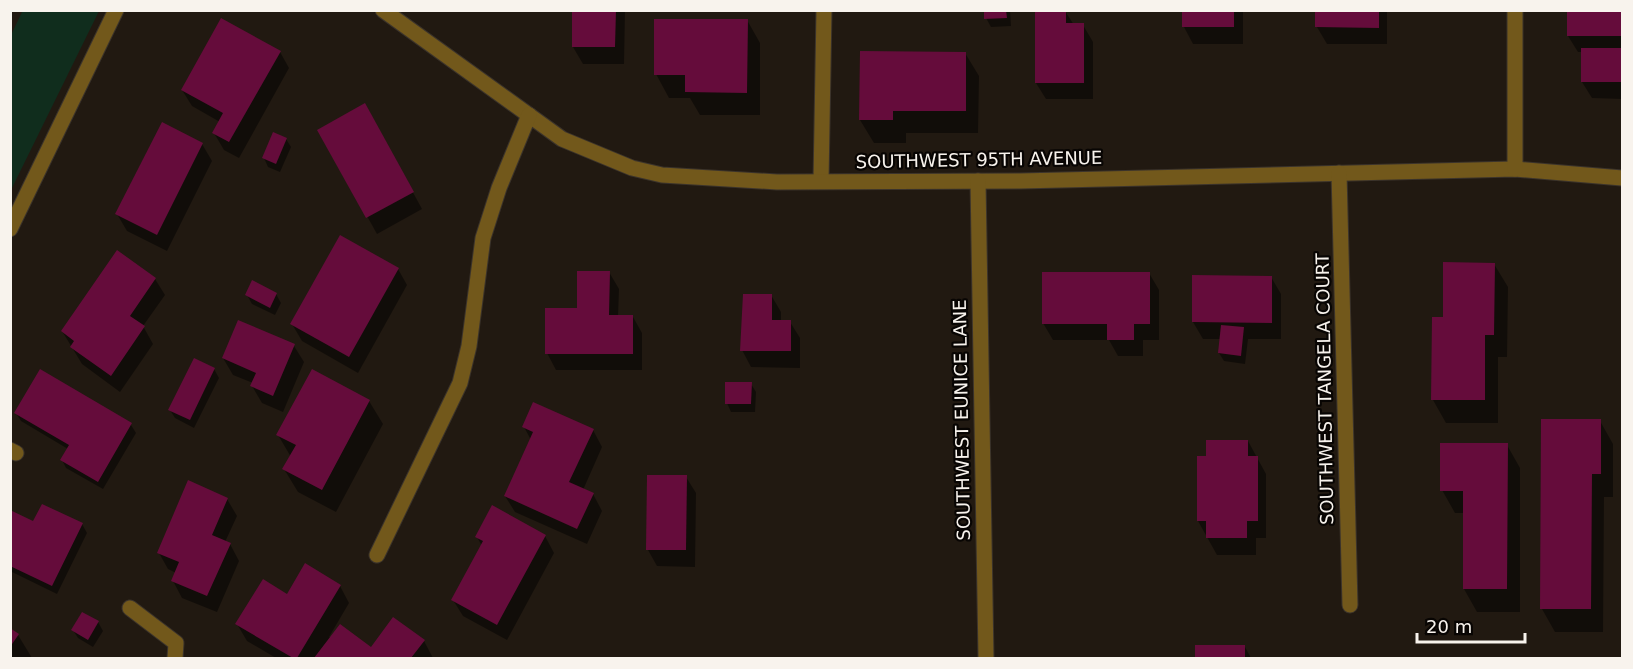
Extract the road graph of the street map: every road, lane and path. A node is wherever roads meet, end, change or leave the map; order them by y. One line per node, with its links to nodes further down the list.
1 (116, 10): 11 (street)
2 (383, 10): 5 (street, SOUTHWEST 95TH AVENUE)
3 (824, 10): 9 (street)
4 (1515, 10): 6 (street)
5 (529, 115): 9 (street, SOUTHWEST 95TH AVENUE); 12 (street)
6 (1515, 169): 7 (street, SOUTHWEST 95TH AVENUE); 8 (street, SOUTHWEST 95TH AVENUE)
7 (1339, 172): 10 (street, SOUTHWEST 95TH AVENUE); 13 (street, SOUTHWEST TANGELA COURT)
8 (1623, 178)
9 (821, 181): 10 (street, SOUTHWEST 95TH AVENUE)
10 (978, 181): 16 (street, SOUTHWEST EUNICE LANE)
11 (10, 229)
12 (377, 555)
13 (1350, 605)
14 (130, 608): 15 (street)
15 (175, 658)
16 (986, 658)

